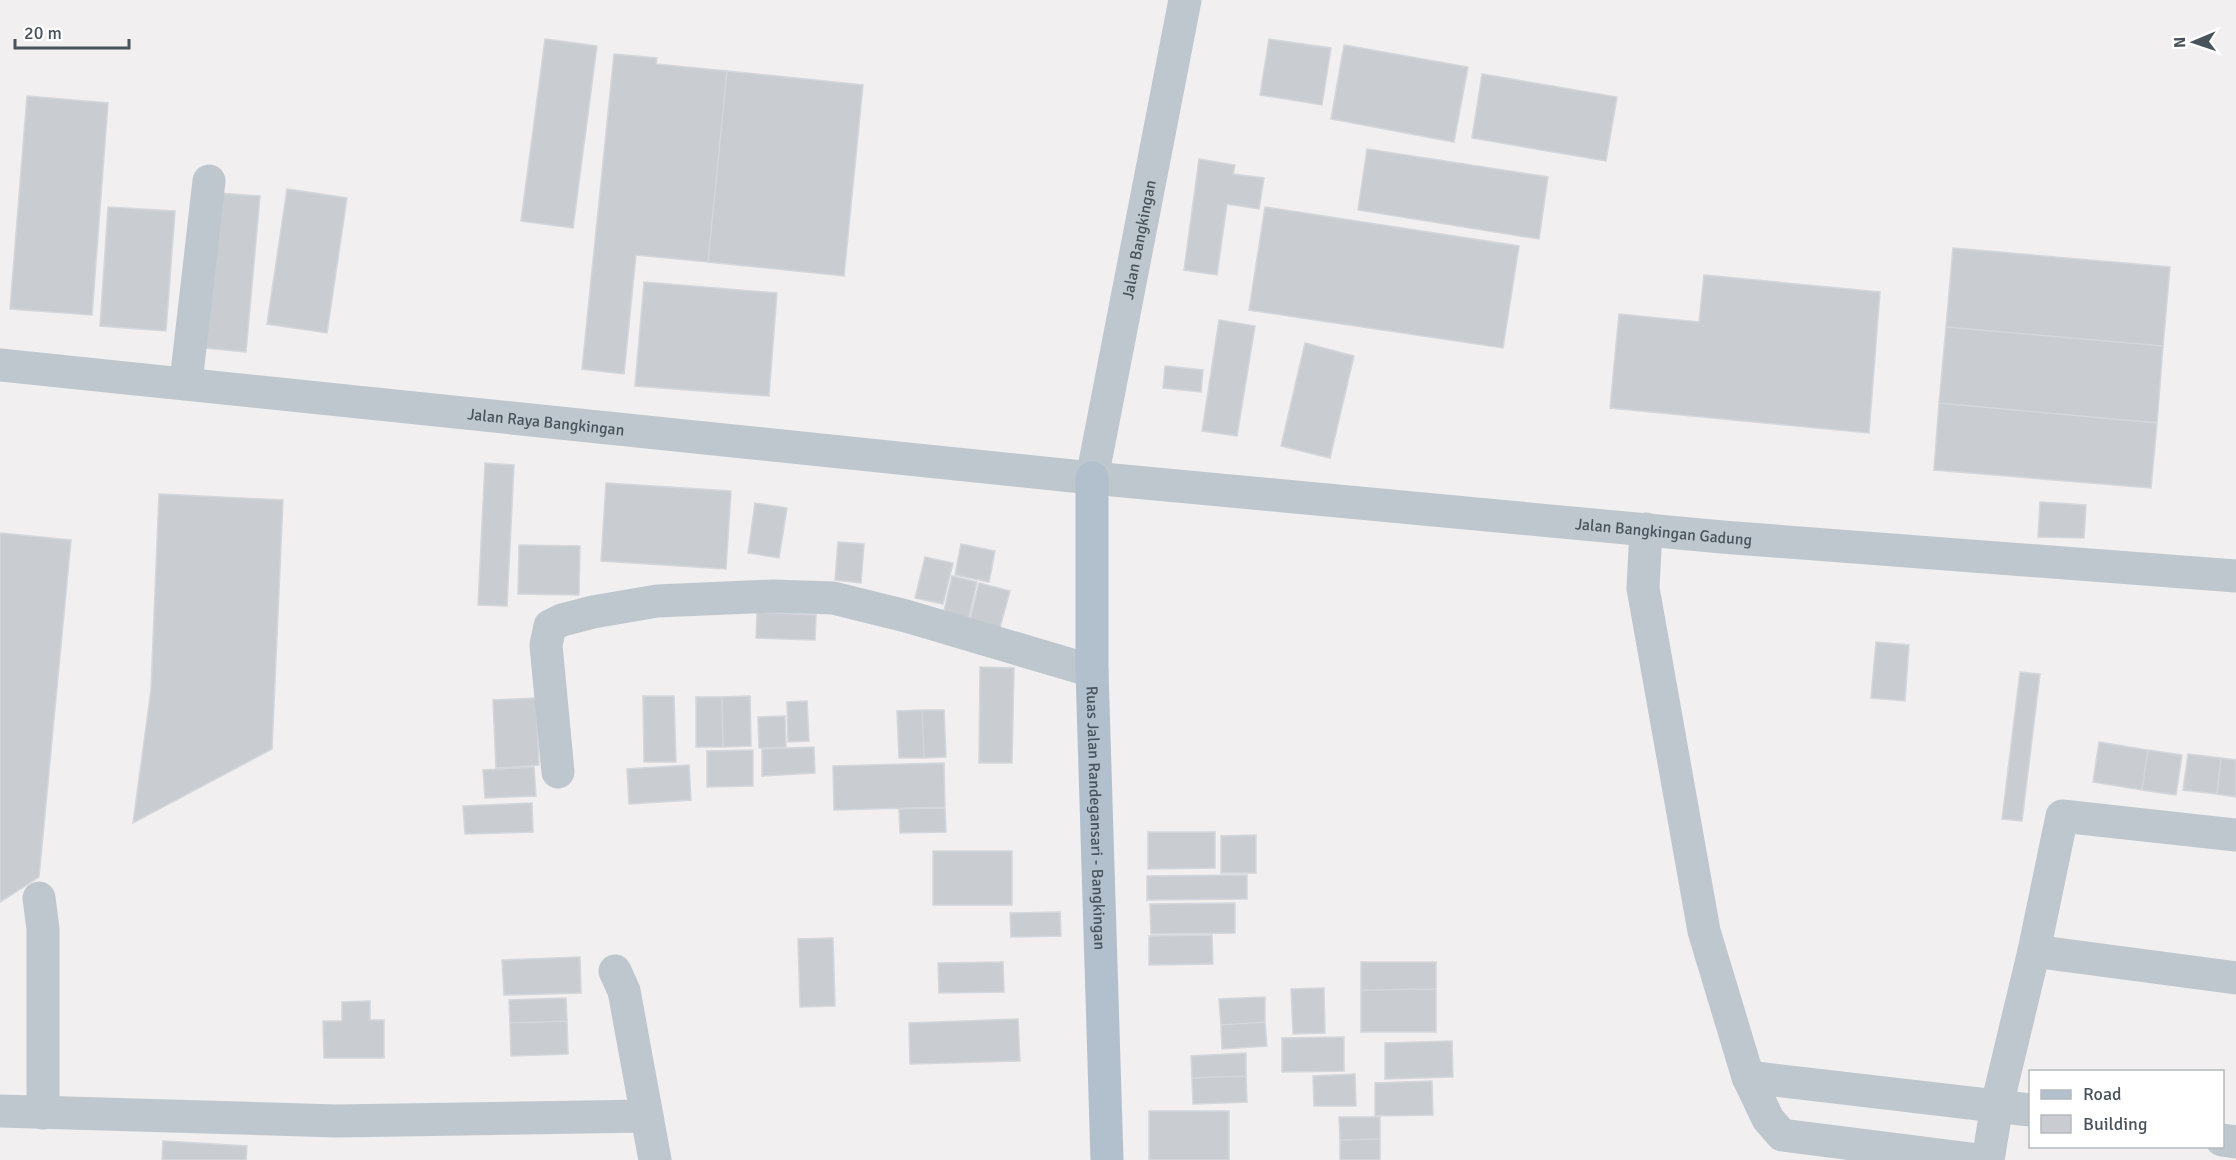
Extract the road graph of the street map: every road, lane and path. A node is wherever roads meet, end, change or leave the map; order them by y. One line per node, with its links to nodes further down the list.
1 (1185, 0): 5 (street, Jalan Bangkingan)
2 (209, 181): 4 (street)
3 (0, 365): 4 (street, Jalan Raya Bangkingan)
4 (186, 382): 5 (street, Jalan Raya Bangkingan)
5 (1092, 478): 6 (street, Jalan Bangkingan Gadung); 8 (main road, Ruas Jalan Randegansari - Bangkingan)
6 (1646, 530): 7 (street, Jalan Bangkingan Gadung); 15 (street)
7 (2236, 576)
8 (1092, 671): 9 (street); 23 (main road, Ruas Jalan Randegansari - Bangkingan)
9 (558, 772)
10 (2236, 835): 12 (street)
11 (39, 898): 19 (street)
12 (2034, 951): 14 (street); 16 (street)
13 (615, 971): 20 (street)
14 (2236, 978)
15 (1748, 1077): 16 (street); 21 (street)
16 (1997, 1105): 17 (street); 25 (street)
17 (2029, 1110)
18 (0, 1111): 19 (street)
19 (43, 1113): 20 (street)
20 (647, 1116): 22 (street)
21 (1828, 1150): 24 (street)
22 (655, 1160)
23 (1107, 1160)
24 (1979, 1160)
25 (1988, 1160)

